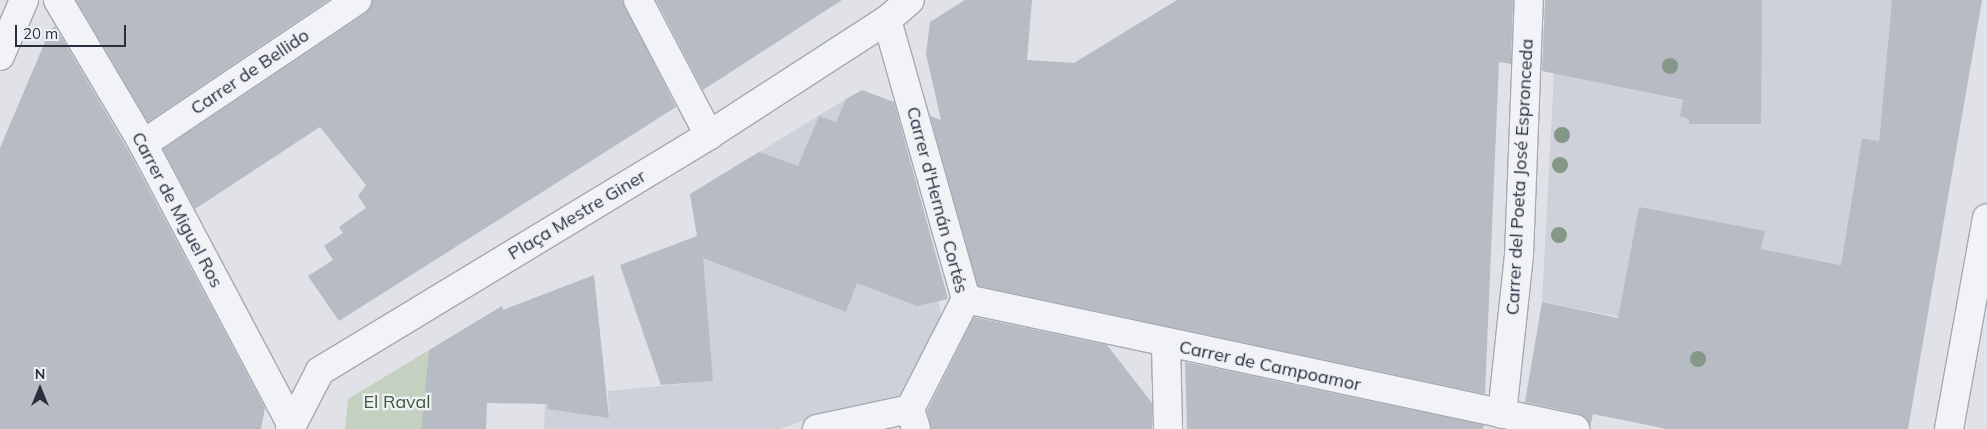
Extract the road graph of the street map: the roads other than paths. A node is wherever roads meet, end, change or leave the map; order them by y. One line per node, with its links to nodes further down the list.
1 (58, 0): 10 (street, Carrer de Miguel Ros)
2 (357, 0): 10 (street, Carrer de Bellido)
3 (638, 0): 9 (street)
4 (910, 0): 7 (street, Plaça Mestre Giner)
5 (1529, 0): 14 (street, Carrer del Poeta José Espronceda)
6 (13, 9): 8 (street)
7 (887, 20): 9 (street, Plaça Mestre Giner); 12 (street, Carrer d'Hernán Cortés)
8 (0, 56)
9 (709, 135): 16 (street, Plaça Mestre Giner)
10 (143, 144): 16 (street, Carrer de Miguel Ros)
11 (1987, 218): 20 (street)
12 (966, 299): 13 (street, Carrer de Campoamor); 15 (street, Carrer d'Hernán Cortés)
13 (1166, 345): 14 (street, Carrer de Campoamor); 18 (street)
14 (1502, 414): 19 (street, Carrer de Campoamor)
15 (913, 419): 17 (street)
16 (290, 427)
17 (817, 429)
18 (1168, 429)
19 (1575, 429)
20 (1949, 429)

